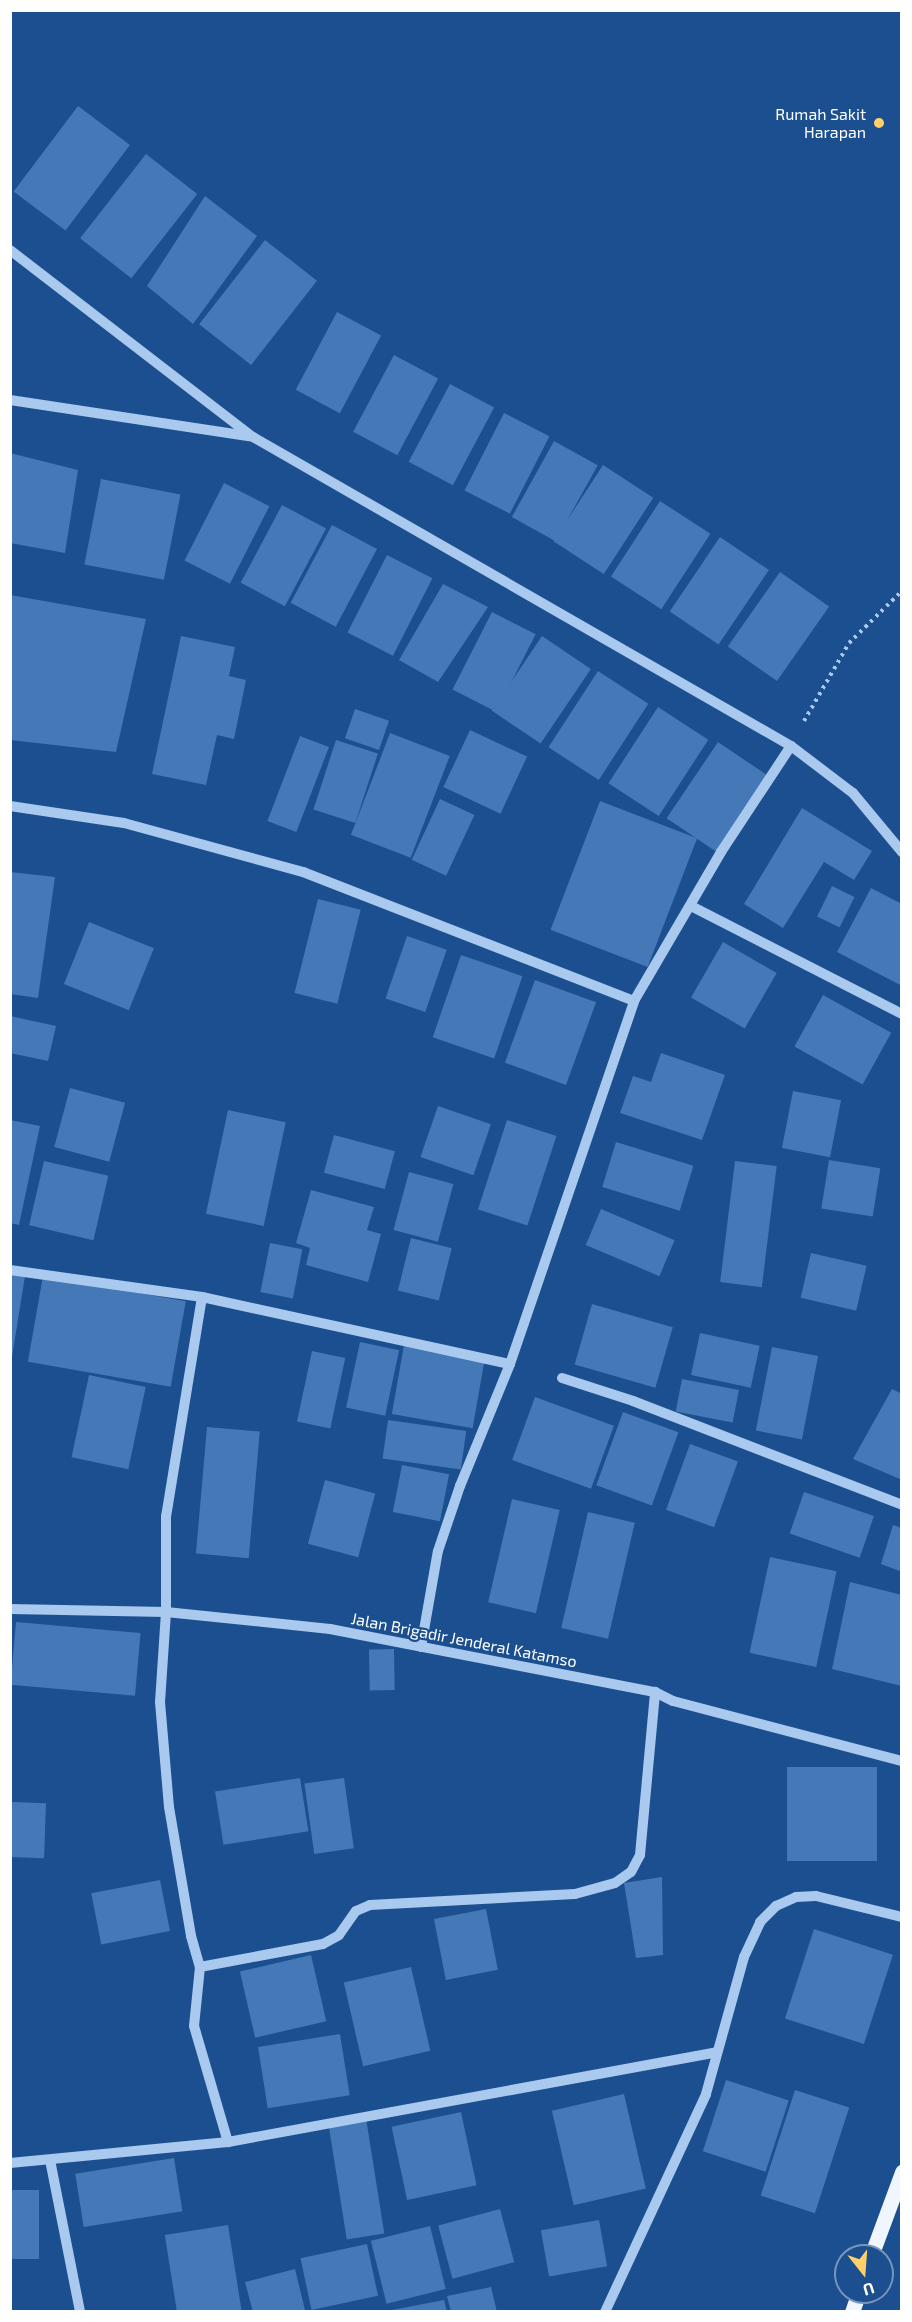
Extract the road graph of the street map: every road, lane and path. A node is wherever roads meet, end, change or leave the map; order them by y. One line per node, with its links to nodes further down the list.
1 (10, 250): 3 (street)
2 (10, 400): 3 (street)
3 (253, 437): 5 (street)
4 (902, 591): 5 (path)
5 (791, 746): 7 (street); 8 (street)
6 (10, 806): 9 (street)
7 (902, 852)
8 (691, 906): 9 (street); 10 (street)
9 (634, 1001): 13 (street)
10 (902, 1014)
11 (10, 1270): 12 (street)
12 (202, 1297): 13 (street); 17 (street)
13 (510, 1364): 18 (street)
14 (561, 1378): 15 (street)
15 (902, 1505)
16 (10, 1610): 17 (street, Jalan Brigadir Jenderal Katamso)
17 (166, 1612): 18 (street, Jalan Brigadir Jenderal Katamso); 22 (street)
18 (421, 1647): 19 (street, Jalan Brigadir Jenderal Katamso)
19 (655, 1692): 20 (street, Jalan Brigadir Jenderal Katamso); 22 (street)
20 (902, 1761)
21 (902, 1917): 23 (street)
22 (200, 1967): 24 (street)
23 (717, 2052): 24 (street); 30 (street)
24 (228, 2142): 25 (street)
25 (50, 2160): 26 (street); 29 (street)
26 (10, 2163)
27 (902, 2172): 28 (main road)
28 (876, 2244)
29 (80, 2312)
30 (605, 2312)

